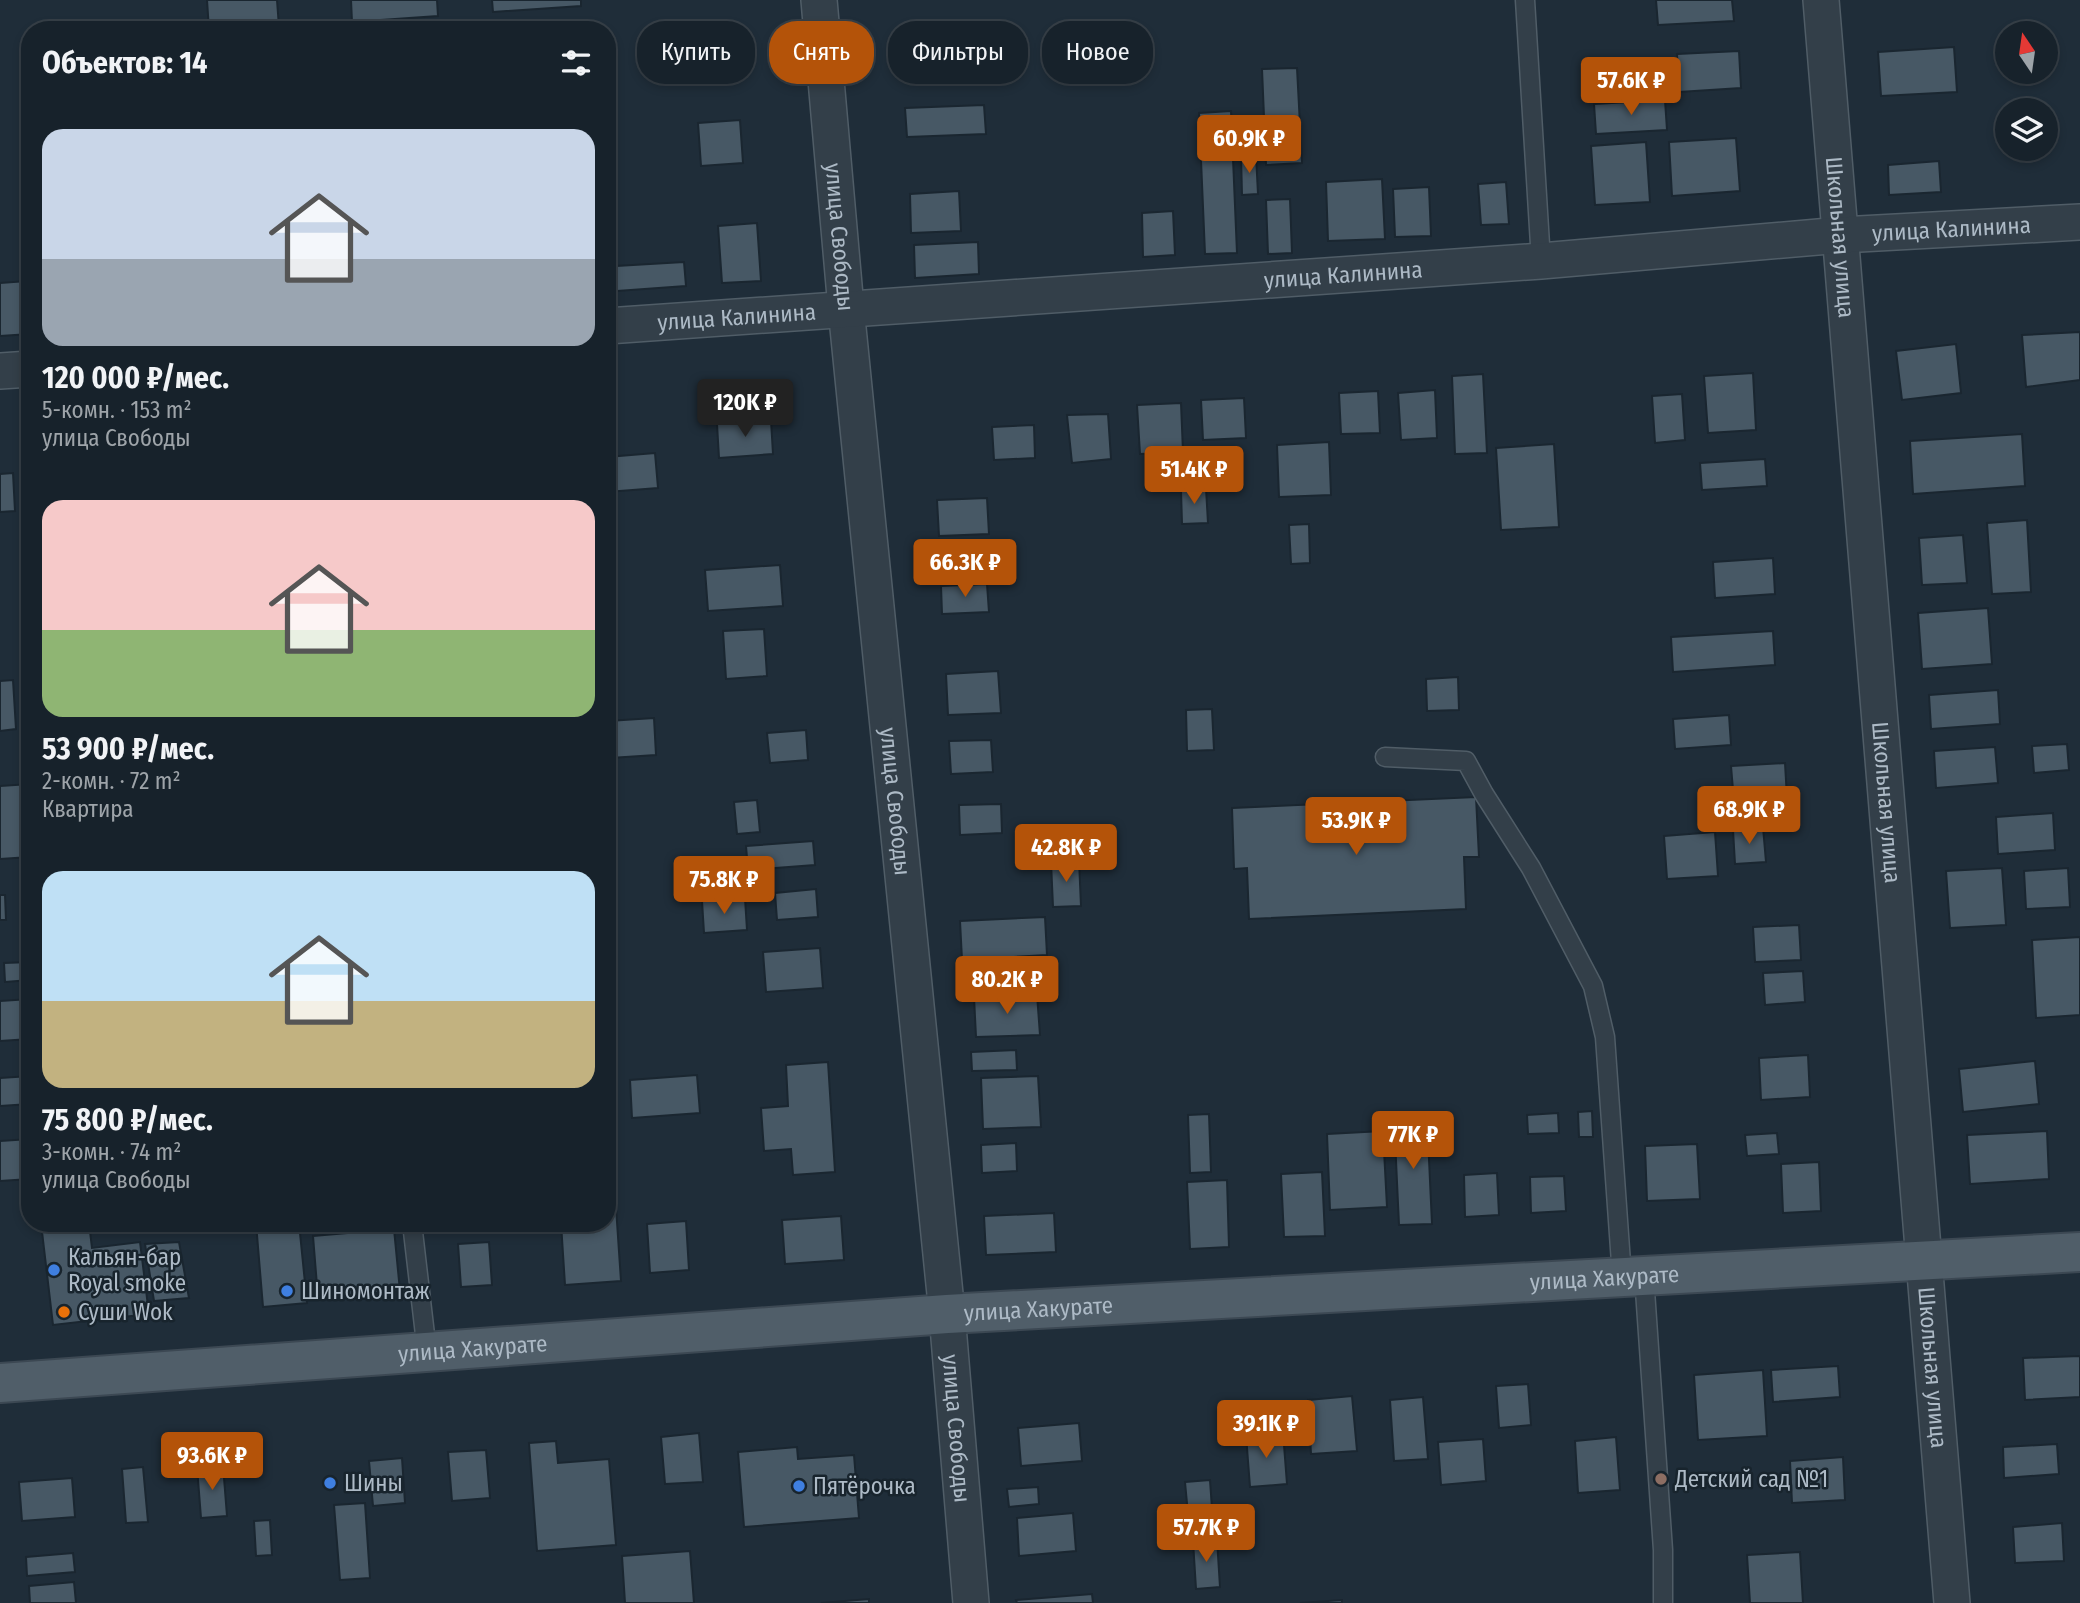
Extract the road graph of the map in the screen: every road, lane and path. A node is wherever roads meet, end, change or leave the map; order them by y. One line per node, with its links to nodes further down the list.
1 (819, 0): 7 (street, улица Свободы)
2 (1525, 0): 6 (lane)
3 (1821, 0): 5 (street, Школьная улица)
4 (2080, 222): 5 (street, улица Калинина)
5 (1841, 235): 6 (street, улица Калинина); 14 (street, Школьная улица)
6 (1541, 261): 7 (street, улица Калинина)
7 (846, 308): 8 (street, улица Калинина); 16 (street, улица Свободы)
8 (616, 325)
9 (21, 370): 10 (street)
10 (0, 371)
11 (1385, 757): 15 (lane)
12 (413, 1232): 17 (lane)
13 (2080, 1252): 14 (main road, улица Хакурате)
14 (1923, 1262): 15 (main road, улица Хакурате); 21 (street, Школьная улица)
15 (1633, 1277): 16 (main road, улица Хакурате); 20 (lane)
16 (947, 1314): 17 (main road, улица Хакурате); 19 (street, улица Свободы)
17 (427, 1352): 18 (main road, улица Хакурате)
18 (0, 1383)
19 (971, 1603)
20 (1663, 1603)
21 (1952, 1603)

